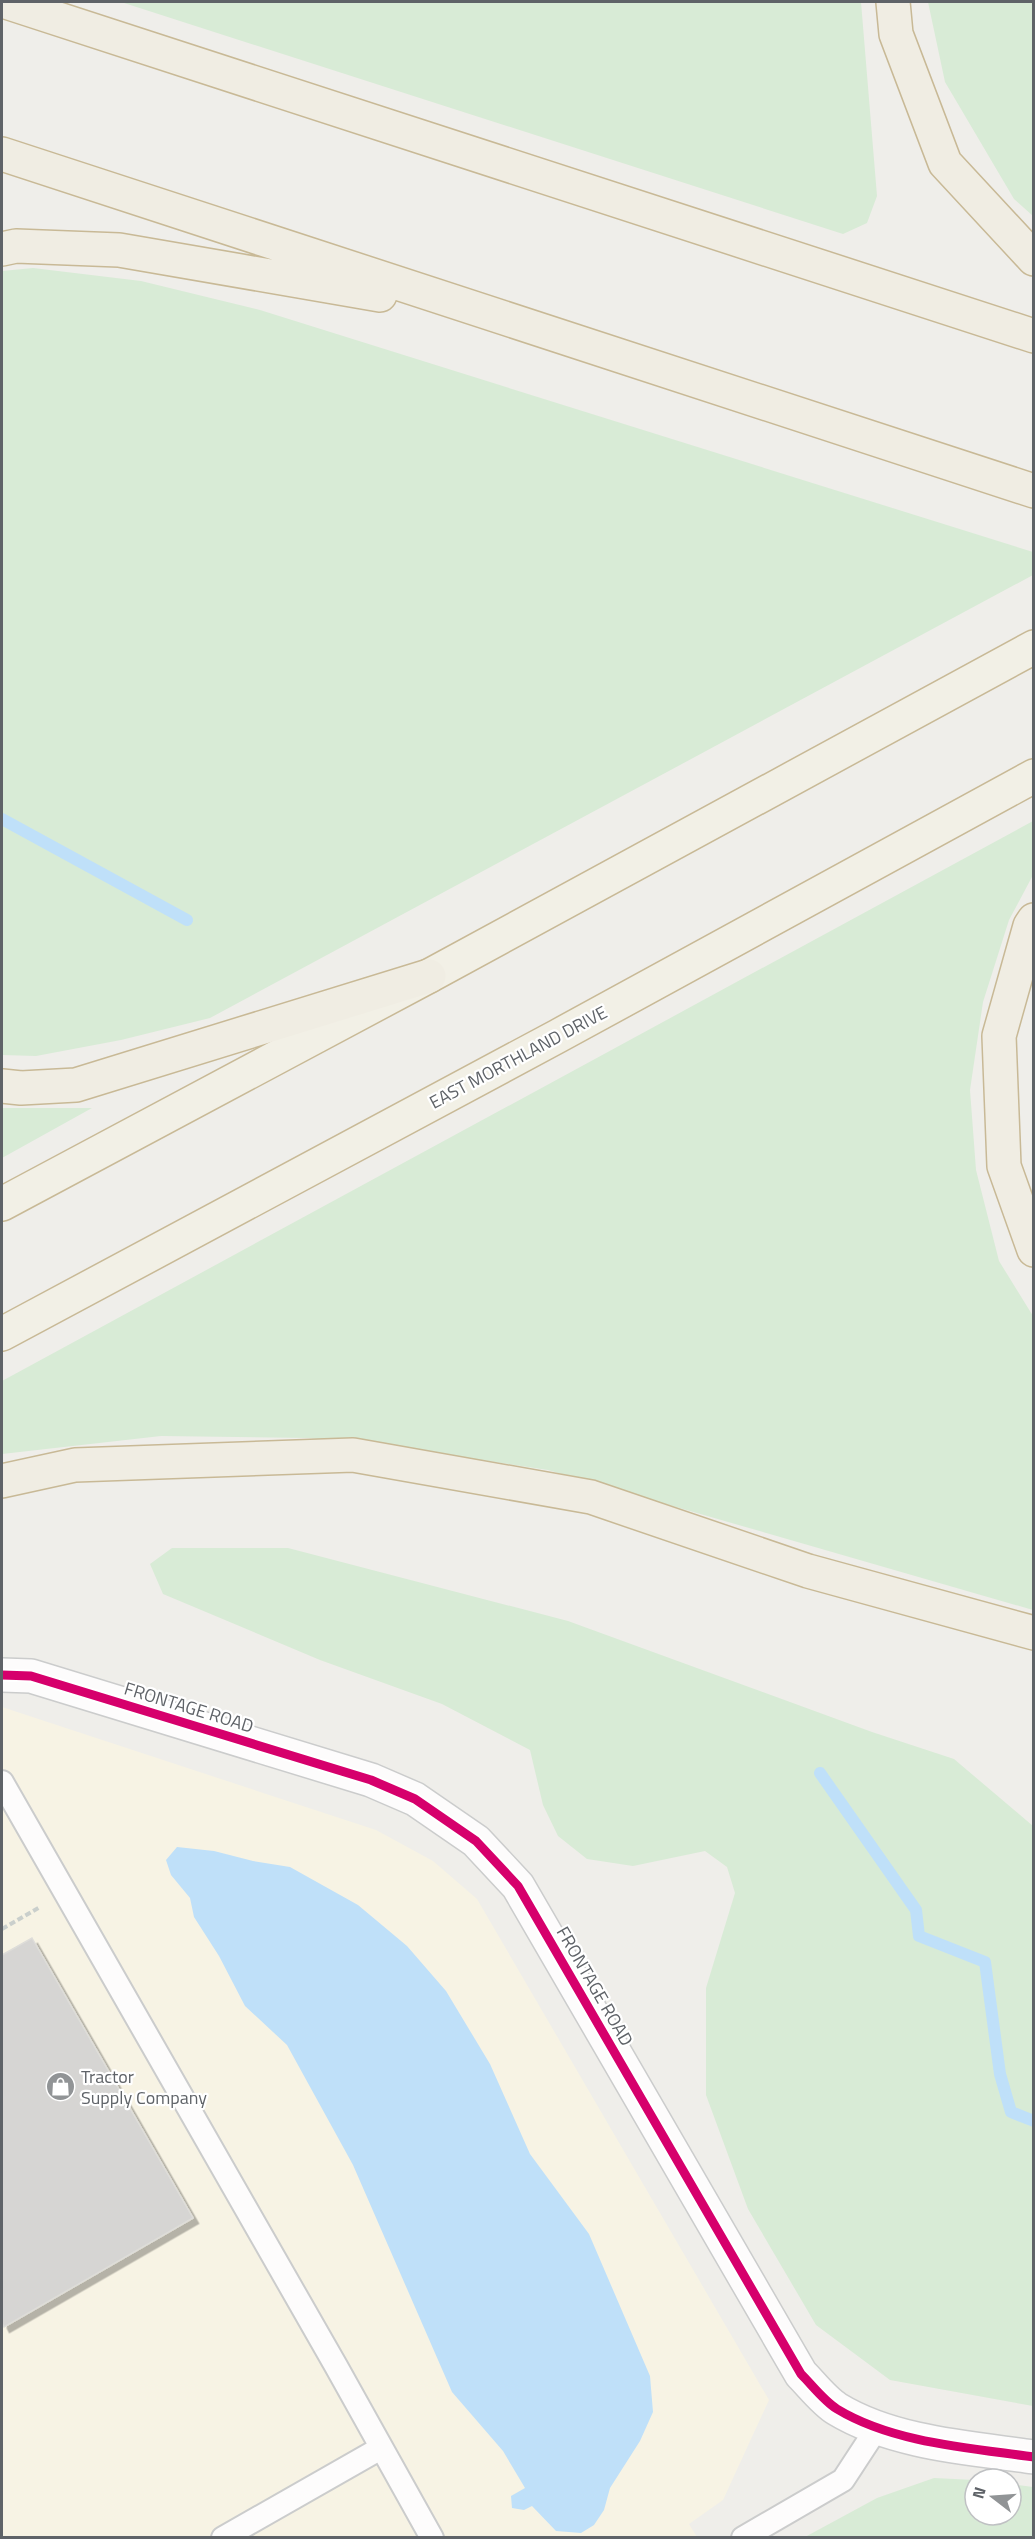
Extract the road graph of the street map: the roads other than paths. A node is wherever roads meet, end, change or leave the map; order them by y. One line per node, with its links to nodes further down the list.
1 (6, 2): 7 (highway)
2 (893, 2): 5 (highway)
3 (2, 154): 6 (highway)
4 (2, 249): 6 (highway)
5 (1034, 259)
6 (502, 316): 8 (highway)
7 (1034, 336)
8 (1034, 490)
9 (1034, 646): 12 (highway)
10 (1034, 776): 16 (highway, EAST MORTHLAND DRIVE)
11 (1034, 920): 15 (highway)
12 (429, 976): 13 (highway); 14 (highway)
13 (2, 1086)
14 (2, 1204)
15 (1034, 1250)
16 (2, 1334)
17 (2, 1480): 18 (highway)
18 (1034, 1633)
19 (2, 1675): 21 (street, FRONTAGE ROAD)
20 (2, 1782): 22 (lane)
21 (877, 2428): 23 (street, FRONTAGE ROAD); 26 (lane)
22 (381, 2448): 24 (lane); 25 (lane)
23 (1034, 2457)
24 (223, 2538)
25 (432, 2538)
26 (743, 2538)

